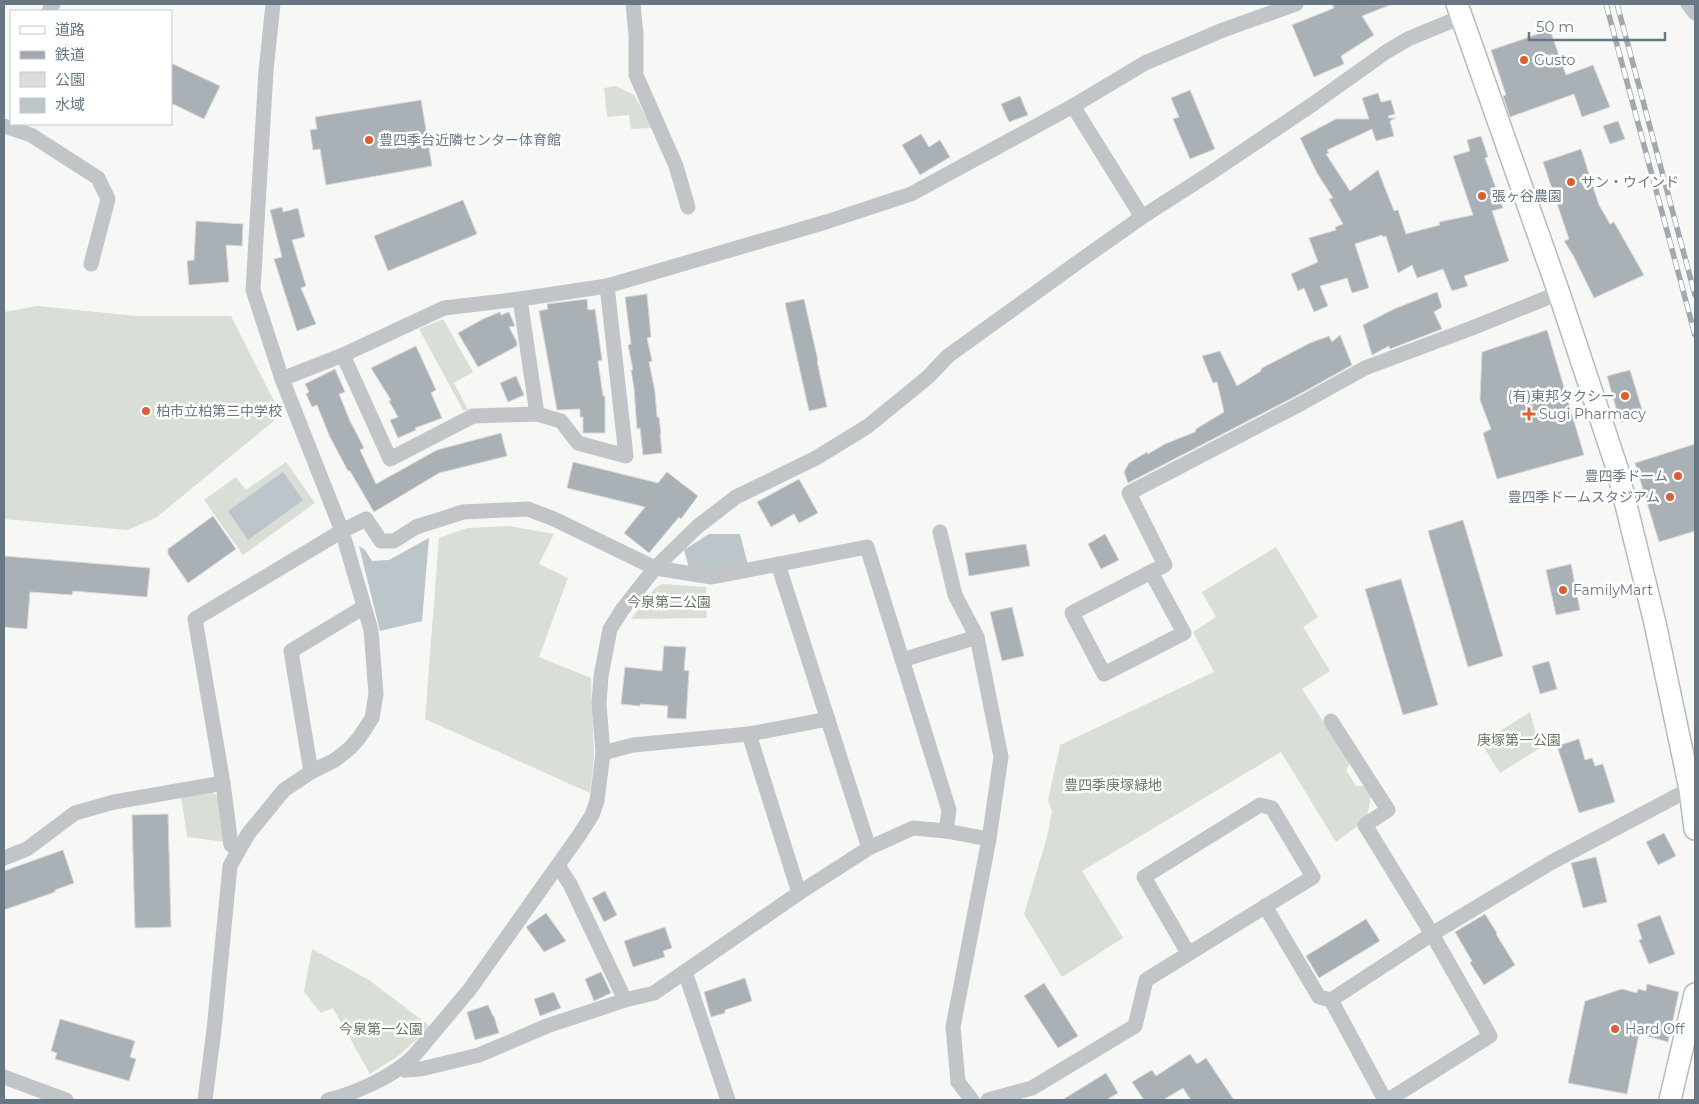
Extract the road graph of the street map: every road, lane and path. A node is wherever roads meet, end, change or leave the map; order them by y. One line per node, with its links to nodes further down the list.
1 (273, 4): 16 (street)
2 (633, 4): 9 (street)
3 (1296, 4): 7 (street)
4 (1688, 4): 6 (street)
5 (1459, 10): 10 (street); 13 (main road)
6 (1695, 13)
7 (1073, 106): 10 (street); 12 (street)
8 (4, 126): 11 (street)
9 (688, 207)
10 (1142, 217): 21 (street)
11 (91, 264)
12 (607, 286): 14 (street); 17 (street)
13 (1559, 293): 22 (street); 32 (main road)
14 (520, 299): 15 (street); 17 (street)
15 (343, 355): 16 (street); 17 (street)
16 (282, 379): 18 (street)
17 (537, 414)
18 (342, 531): 21 (street); 23 (street); 31 (street)
19 (940, 532): 24 (street)
20 (778, 564): 21 (street); 25 (street); 26 (street)
21 (655, 568): 29 (street)
22 (1151, 572): 22 (street)
23 (364, 607): 30 (street); 30 (street)
24 (976, 637): 25 (street); 35 (street)
25 (902, 660): 34 (street)
26 (828, 719): 28 (street); 36 (street)
27 (1331, 721): 42 (street)
28 (749, 734): 29 (street); 40 (street)
29 (603, 753): 39 (street)
30 (311, 772): 37 (street)
31 (223, 783): 37 (street); 38 (street)
32 (1690, 789): 33 (main road); 42 (street)
33 (1695, 829)
34 (946, 831): 35 (street); 36 (street)
35 (989, 839): 54 (street)
36 (869, 848): 40 (street)
37 (238, 850): 51 (street)
38 (4, 858)
39 (558, 866): 46 (street); 48 (street)
40 (798, 893): 44 (street)
41 (1264, 906): 43 (street); 43 (street); 47 (street)
42 (1432, 934): 47 (street); 56 (street)
43 (1188, 953): 55 (street)
44 (685, 972): 46 (street); 53 (street)
45 (1695, 994): 57 (main road)
46 (625, 1000): 48 (street)
47 (1331, 1000): 56 (street)
48 (403, 1067): 52 (street)
49 (4, 1078): 50 (street)
50 (65, 1100)
51 (205, 1100)
52 (328, 1100)
53 (728, 1100)
54 (972, 1100)
55 (988, 1100)
56 (1387, 1100)
57 (1670, 1100)

